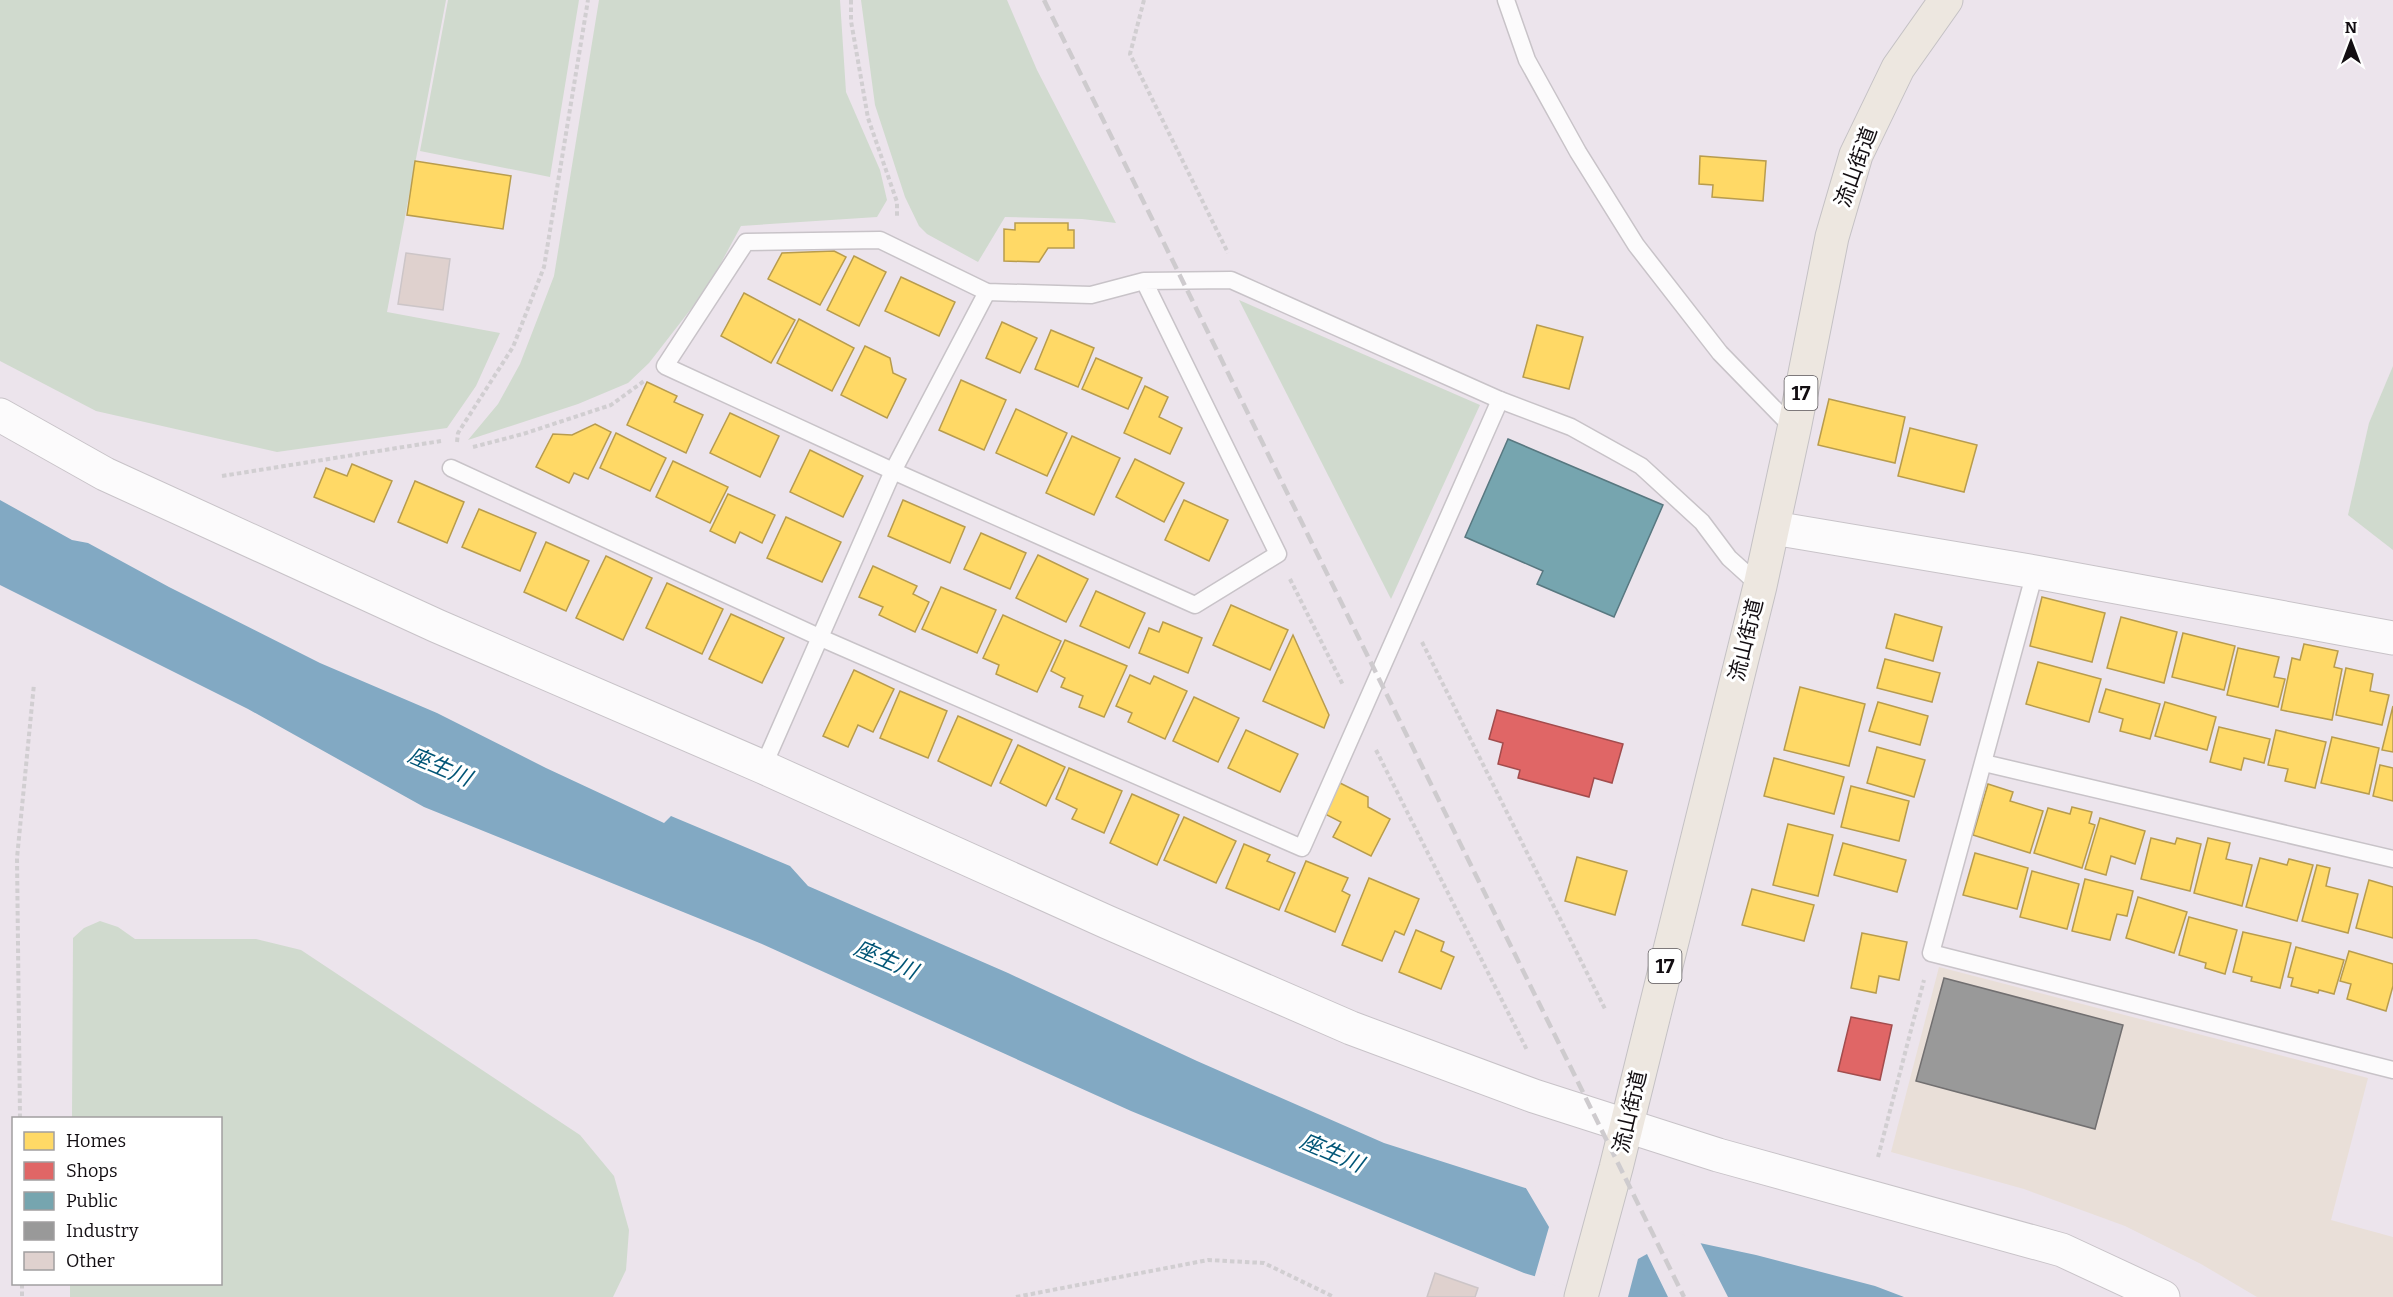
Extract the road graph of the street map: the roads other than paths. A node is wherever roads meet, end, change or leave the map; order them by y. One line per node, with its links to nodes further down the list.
1 (1506, 0): 7 (lane)
2 (1946, 0): 7 (main road, 流山街道 / 17)
3 (1144, 280): 4 (lane); 5 (lane); 9 (lane)
4 (987, 292): 9 (lane); 9 (lane)
5 (1500, 400): 12 (lane); 13 (lane)
6 (0, 415): 16 (street)
7 (1794, 429): 10 (main road, 流山街道 / 17)
8 (453, 460): 13 (lane)
9 (893, 471): 13 (lane)
10 (1773, 528): 11 (street); 12 (main road, 流山街道 / 17)
11 (2035, 572): 14 (street); 15 (lane)
12 (1760, 586): 19 (main road, 流山街道 / 17)
13 (821, 638): 16 (lane)
14 (2393, 638)
15 (1984, 763): 17 (lane); 18 (lane)
16 (763, 767): 19 (street)
17 (2393, 859)
18 (2393, 1070)
19 (1626, 1126): 20 (main road, 流山街道 / 17); 21 (street)
20 (1582, 1297)
21 (2163, 1297)

